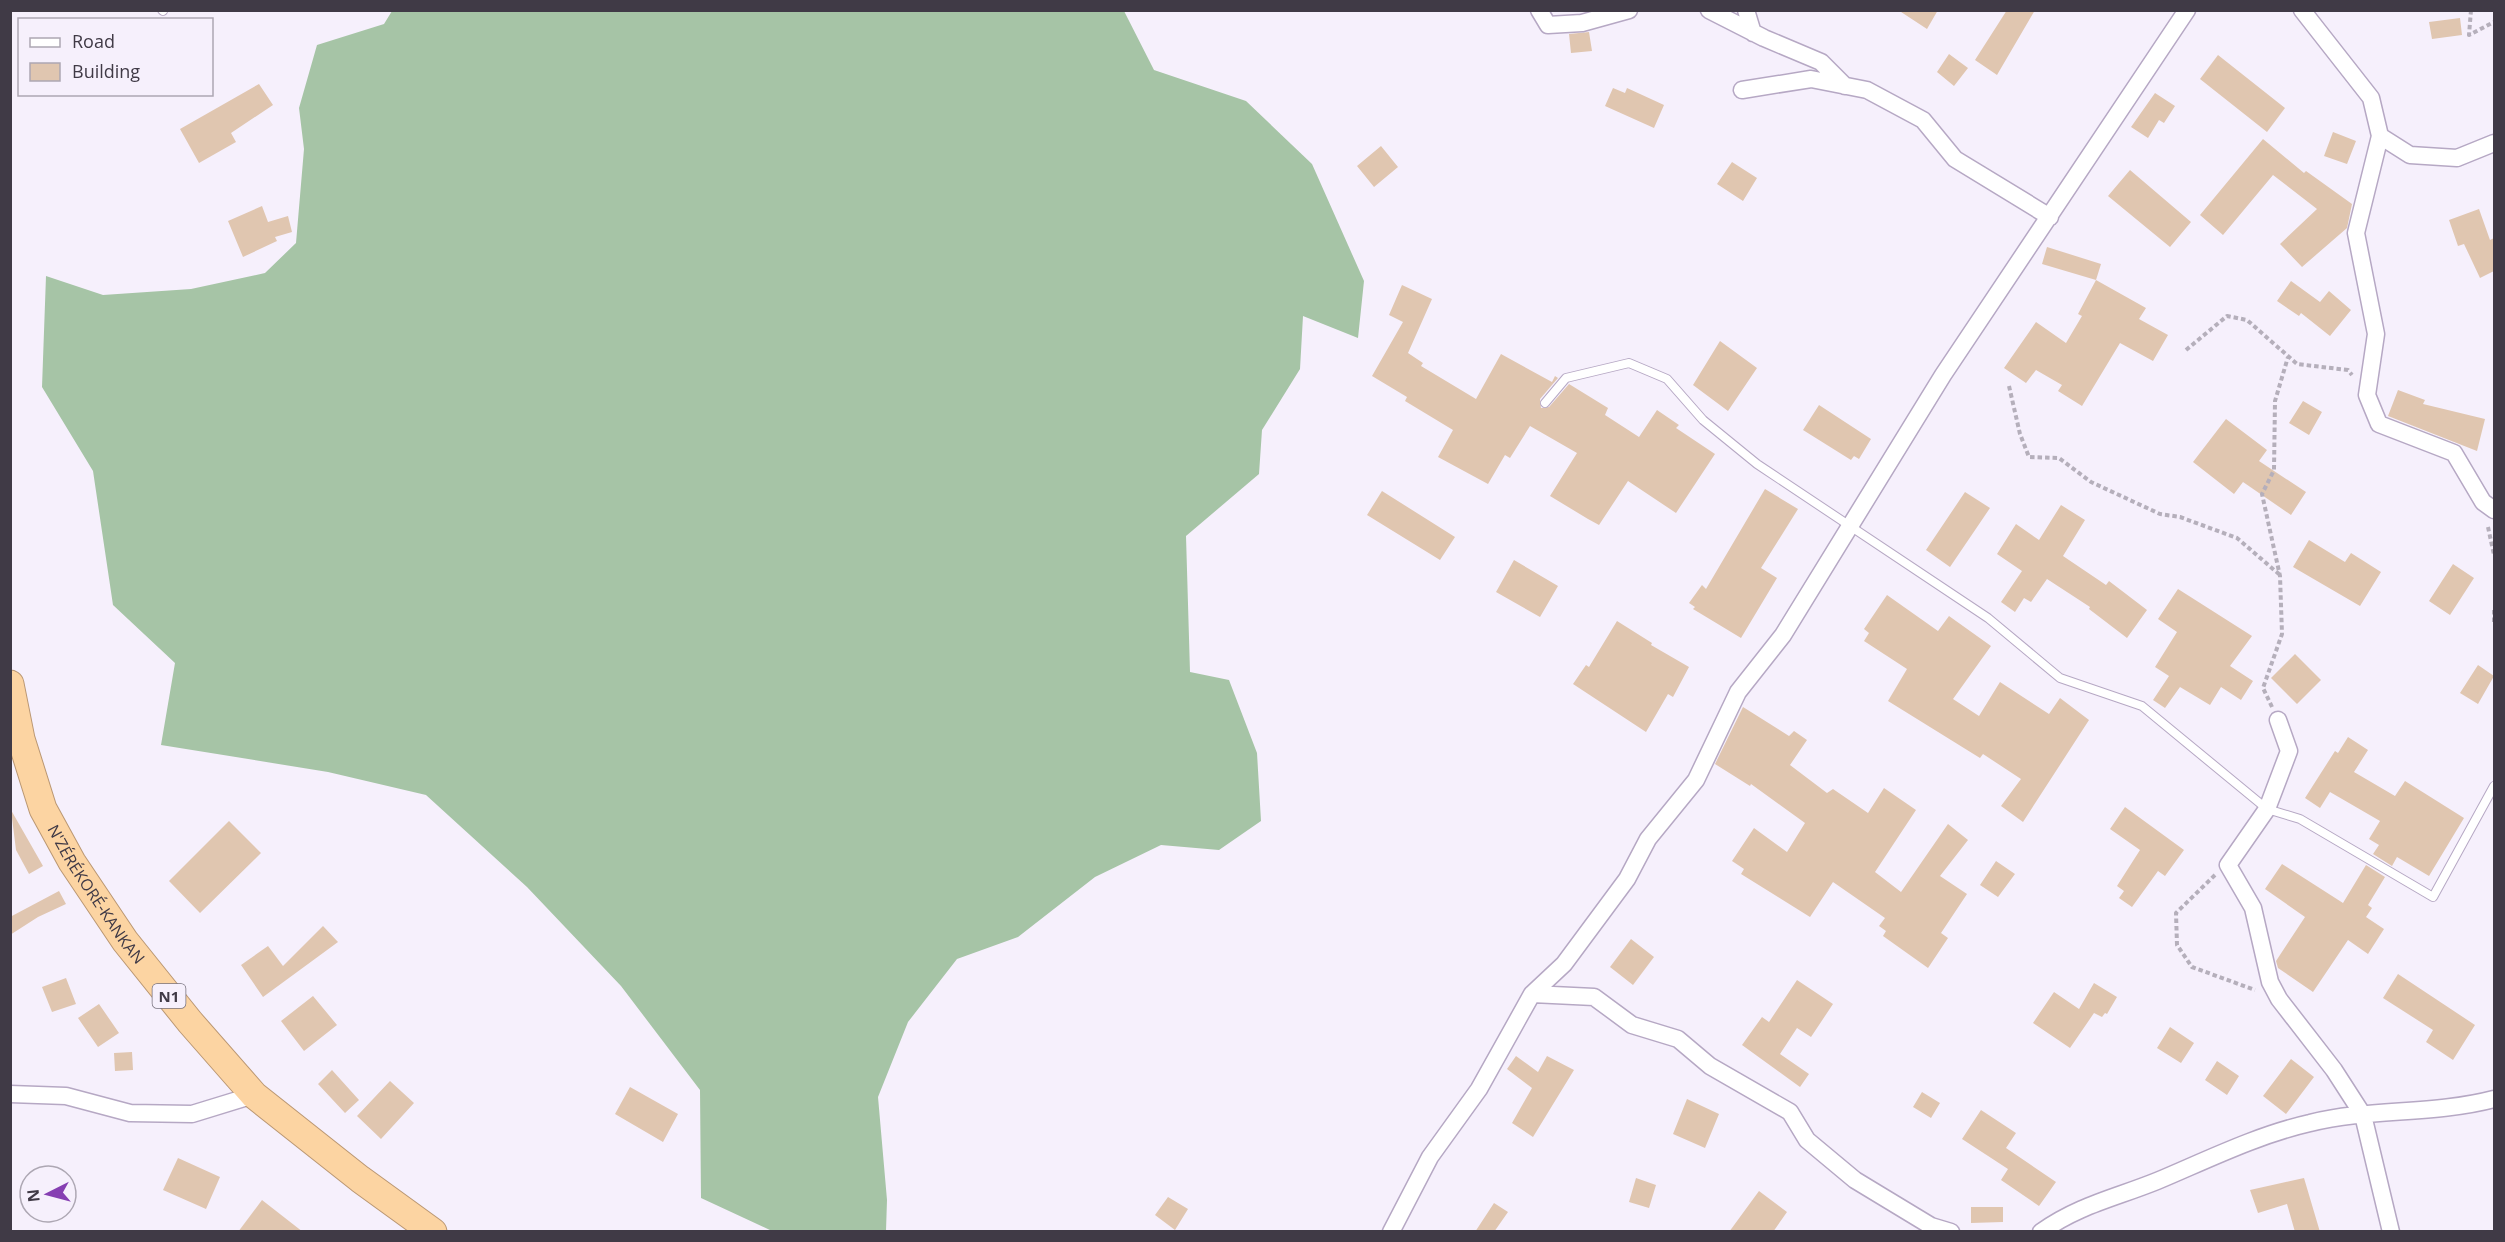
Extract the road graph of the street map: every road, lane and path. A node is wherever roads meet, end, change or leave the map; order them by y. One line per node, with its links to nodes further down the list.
1 (1539, 10): 2 (street)
2 (1629, 10)
3 (1709, 10): 9 (street)
4 (1746, 10): 9 (street)
5 (2187, 10): 14 (street)
6 (2302, 10): 12 (street)
7 (2471, 10): 8 (path)
8 (2494, 22)
9 (1753, 33): 10 (street)
10 (1845, 86): 11 (street); 14 (street)
11 (1743, 90)
12 (2380, 136): 13 (street); 18 (street)
13 (2494, 143)
14 (2050, 217): 21 (street)
15 (2186, 350): 16 (path)
16 (2288, 357): 18 (path); 22 (path)
17 (2009, 386): 22 (path)
18 (2367, 395): 20 (street)
19 (1545, 403): 21 (lane)
20 (2494, 510)
21 (1849, 526): 28 (lane); 30 (street)
22 (2280, 576): 26 (path)
23 (2494, 610): 24 (path)
24 (2494, 624)
25 (10, 684): 33 (highway, N'ZÉRÉKORÉ-KANKAN / N1)
26 (2278, 720): 28 (street)
27 (2494, 786): 28 (lane)
28 (2268, 808): 29 (street)
29 (2228, 865): 31 (street); 31 (path)
30 (1532, 994): 37 (street); 38 (street)
31 (2279, 999): 35 (street)
32 (10, 1094): 33 (street)
33 (254, 1095): 36 (highway, N'ZÉRÉKORÉ-KANKAN / N1)
34 (2494, 1099): 35 (street)
35 (2363, 1115): 39 (street); 40 (street)
36 (424, 1229)
37 (1391, 1232)
38 (1951, 1232)
39 (2041, 1232)
40 (2391, 1232)

